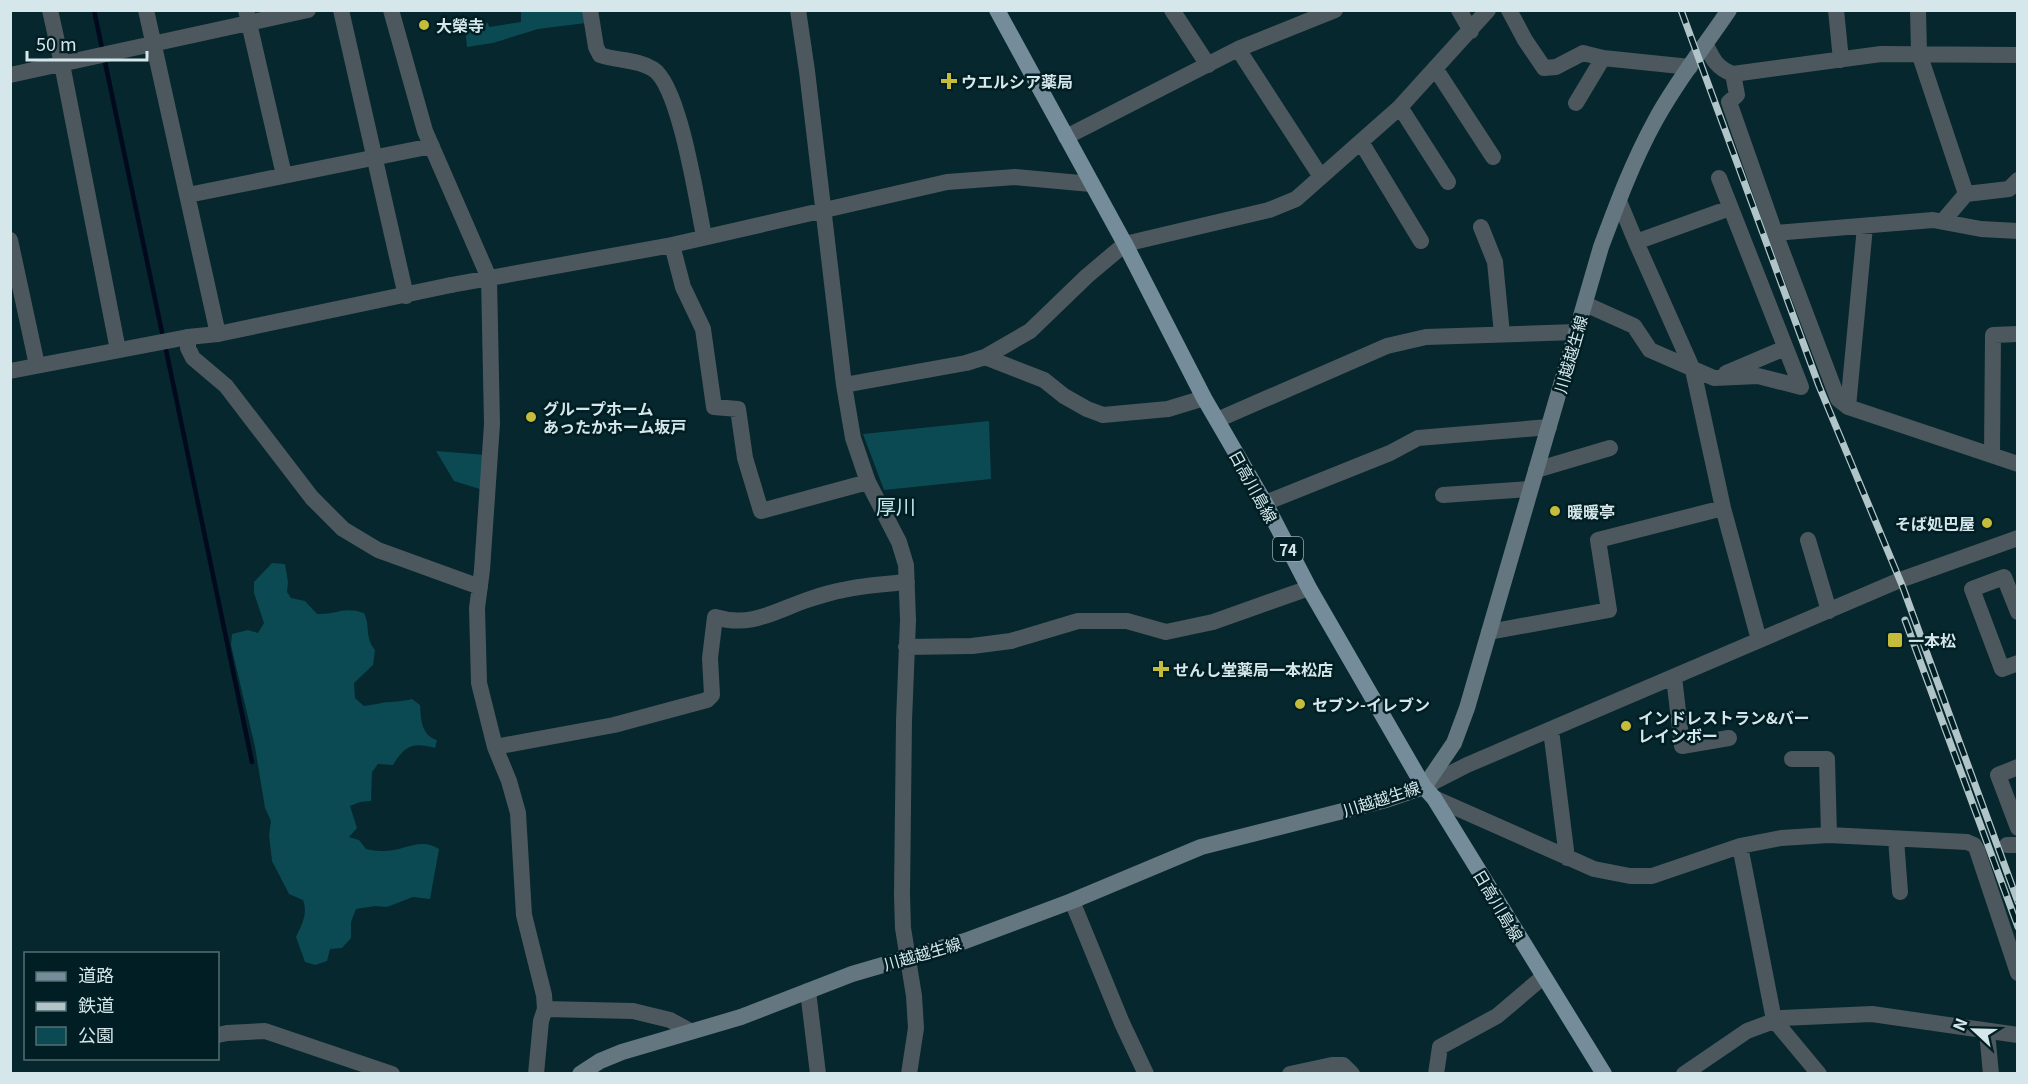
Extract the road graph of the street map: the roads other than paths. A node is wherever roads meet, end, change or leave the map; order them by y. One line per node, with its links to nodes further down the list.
1 (50, 10): 26 (street)
2 (146, 10): 19 (street)
3 (308, 10): 17 (street)
4 (340, 10): 38 (street)
5 (391, 10): 36 (street)
6 (590, 10): 55 (street)
7 (798, 10): 49 (street)
8 (997, 10): 34 (main road, 日高川島線 / 74)
9 (1172, 10): 27 (street)
10 (1335, 10): 21 (street)
11 (1459, 10): 18 (street)
12 (1488, 10): 18 (street)
13 (1509, 10): 24 (street)
14 (1729, 10): 20 (main road, 川越越生線)
15 (1836, 10): 25 (street)
16 (1918, 10): 22 (street)
17 (247, 17): 19 (street); 39 (street)
18 (1471, 31): 29 (street)
19 (153, 43): 26 (street); 46 (street)
20 (1706, 45): 28 (main road, 川越越生線); 30 (street)
21 (1238, 49): 27 (street); 40 (street)
22 (1919, 53): 23 (street); 25 (street); 45 (street)
23 (2018, 55)
24 (1603, 58): 28 (street); 32 (street)
25 (1841, 60): 30 (street)
26 (62, 64): 31 (street); 70 (street)
27 (1208, 65): 34 (street)
28 (1690, 67): 47 (main road, 川越越生線)
29 (1435, 69): 33 (street); 37 (street)
30 (1733, 74): 54 (street)
31 (10, 75)
32 (1576, 103)
33 (1400, 107): 35 (street); 43 (street)
34 (1066, 137): 44 (main road, 日高川島線 / 74)
35 (1361, 142): 40 (street); 57 (street)
36 (432, 146): 38 (street); 61 (street)
37 (1493, 157)
38 (375, 158): 39 (street); 62 (street)
39 (285, 175): 46 (street)
40 (1321, 177): 59 (street)
41 (1719, 178): 48 (street)
42 (2018, 180): 45 (street)
43 (1448, 182)
44 (1091, 184): 49 (street); 59 (main road, 日高川島線 / 74)
45 (1966, 194): 50 (street)
46 (188, 195): 65 (street)
47 (1619, 201): 58 (street); 63 (main road, 川越越生線)
48 (1730, 208): 58 (street); 69 (street)
49 (823, 210): 55 (street); 76 (street)
50 (1943, 221): 52 (street); 53 (street)
51 (1481, 226): 66 (street)
52 (1865, 227): 54 (street); 78 (street)
53 (2018, 231)
54 (1775, 233): 78 (street)
55 (704, 236): 60 (street)
56 (10, 240): 72 (street)
57 (1421, 241)
58 (1636, 242): 73 (street)
59 (1125, 244): 71 (street); 77 (main road, 日高川島線 / 74)
60 (672, 245): 61 (street); 85 (street)
61 (489, 278): 62 (street); 93 (street)
62 (406, 296): 65 (street)
63 (1585, 304): 64 (main road, 川越越生線); 73 (street)
64 (1576, 332): 66 (street); 80 (main road, 川越越生線)
65 (218, 334): 68 (street)
66 (1502, 334): 79 (street)
67 (2018, 334): 82 (street)
68 (188, 338): 70 (street); 93 (street)
69 (1785, 348): 75 (street); 75 (street)
70 (118, 350): 72 (street)
71 (985, 357): 76 (street); 77 (street)
72 (37, 365): 74 (street)
73 (1693, 370): 75 (street); 89 (street)
74 (10, 371)
75 (1714, 378)
76 (844, 385): 85 (street)
77 (1204, 398): 79 (main road, 日高川島線 / 74)
78 (1848, 407): 82 (street)
79 (1217, 420): 88 (main road, 日高川島線 / 74)
80 (1549, 427): 84 (main road, 川越越生線); 88 (street)
81 (1610, 448): 84 (street)
82 (1992, 453): 83 (street)
83 (2018, 464)
84 (1536, 470): 86 (main road, 川越越生線)
85 (868, 482): 92 (street)
86 (1530, 489): 87 (street); 97 (main road, 川越越生線)
87 (1443, 495)
88 (1265, 503): 94 (main road, 日高川島線 / 74)
89 (1723, 508): 97 (street); 98 (street)
90 (2018, 538): 95 (street)
91 (1808, 540): 95 (street)
92 (907, 582): 99 (street); 104 (street)
93 (480, 587): 104 (street)
94 (1309, 588): 99 (street); 107 (main road, 日高川島線 / 74)
95 (1829, 611): 98 (street)
96 (2018, 612): 100 (street)
97 (1489, 632): 107 (main road, 川越越生線)
98 (1760, 640): 101 (street)
99 (906, 647): 115 (street)
100 (2018, 663)
101 (1674, 676): 102 (street); 103 (street)
102 (1551, 730): 107 (street); 112 (street)
103 (1729, 738)
104 (495, 747): 119 (street)
105 (1792, 759): 109 (street)
106 (2018, 767): 108 (street)
107 (1429, 792): 112 (street); 114 (main road, 川越越生線); 117 (main road, 日高川島線 / 74)
108 (2018, 828)
109 (1829, 835): 110 (street); 111 (street)
110 (1896, 839): 113 (street); 116 (street)
111 (1740, 846): 112 (street); 120 (street)
112 (1567, 858)
113 (1900, 892)
114 (1072, 901): 115 (main road, 川越越生線); 130 (street)
115 (908, 957): 118 (main road, 川越越生線); 129 (street)
116 (2018, 973)
117 (1543, 977): 133 (street); 134 (main road, 日高川島線 / 74)
118 (808, 991): 121 (main road, 川越越生線); 128 (street)
119 (545, 1009): 121 (street); 126 (street)
120 (1774, 1020): 122 (street); 135 (street); 136 (street)
121 (690, 1031): 127 (main road, 川越越生線)
122 (1987, 1032): 124 (street); 137 (street)
123 (219, 1035): 125 (street)
124 (2018, 1035)
125 (393, 1074)
126 (536, 1074)
127 (580, 1074)
128 (818, 1074)
129 (909, 1074)
130 (1146, 1074)
131 (1290, 1074): 132 (street)
132 (1352, 1074)
133 (1436, 1074)
134 (1604, 1074)
135 (1684, 1074)
136 (1820, 1074)
137 (1991, 1074)

